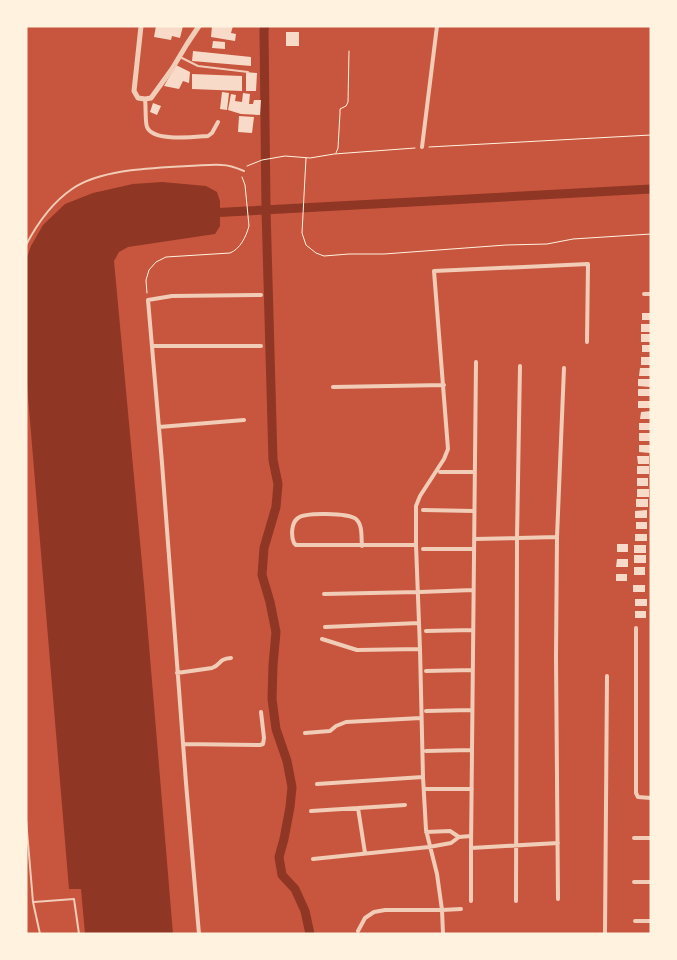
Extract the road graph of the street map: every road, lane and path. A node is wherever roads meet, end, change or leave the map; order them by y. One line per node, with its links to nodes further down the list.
1 (141, 26): 7 (street)
2 (199, 26): 5 (street)
3 (437, 26): 10 (street)
4 (349, 51): 11 (path)
5 (179, 57): 6 (lane); 7 (street)
6 (248, 72)
7 (145, 99): 8 (street)
8 (218, 122)
9 (651, 135): 10 (path)
10 (422, 147): 11 (path)
11 (336, 154): 12 (path)
12 (306, 158): 13 (path); 16 (path)
13 (262, 160)
14 (244, 171): 17 (lane)
15 (245, 185): 21 (path)
16 (651, 234)
17 (26, 245)
18 (644, 294): 19 (street)
19 (651, 294)
20 (261, 295): 21 (street)
21 (148, 300): 23 (street)
22 (587, 342): 28 (street)
23 (152, 346): 24 (street); 31 (street)
24 (261, 346)
25 (476, 362): 33 (street)
26 (520, 366): 37 (street)
27 (564, 368): 36 (street)
28 (444, 385): 29 (street); 40 (street)
29 (334, 387)
30 (244, 420): 31 (street)
31 (158, 427): 56 (street)
32 (440, 472): 33 (street)
33 (474, 472): 35 (street)
34 (423, 510): 35 (street)
35 (474, 511): 38 (street)
36 (557, 537): 37 (street); 81 (street)
37 (517, 538): 38 (street); 82 (street)
38 (474, 539): 42 (street)
39 (362, 546): 39 (street); 40 (street)
40 (416, 546): 44 (street)
41 (423, 549): 42 (street)
42 (474, 549): 43 (street)
43 (473, 590): 44 (street); 49 (street)
44 (419, 592): 45 (street); 46 (street)
45 (324, 594)
46 (419, 622): 47 (street); 52 (street)
47 (325, 626)
48 (636, 628): 70 (street)
49 (473, 630): 50 (street); 54 (street)
50 (426, 631)
51 (322, 639): 52 (street)
52 (420, 649): 61 (street)
53 (231, 658): 56 (street)
54 (472, 670): 55 (street); 58 (street)
55 (426, 671)
56 (177, 673): 63 (street)
57 (607, 676): 102 (street)
58 (472, 710): 59 (street); 64 (street)
59 (426, 711)
60 (261, 712): 63 (street)
61 (421, 718): 62 (street); 66 (street)
62 (305, 733)
63 (183, 744): 100 (street)
64 (472, 750): 65 (street); 69 (street)
65 (426, 751)
66 (423, 777): 67 (street); 76 (street)
67 (317, 784)
68 (426, 789): 69 (street)
69 (472, 789): 78 (street)
70 (651, 798)
71 (405, 805): 72 (street)
72 (358, 808): 73 (street); 85 (street)
73 (311, 811)
74 (26, 819): 75 (lane)
75 (27, 832): 92 (lane)
76 (426, 832): 77 (street); 83 (street)
77 (459, 836): 78 (street); 83 (street)
78 (471, 836): 84 (street)
79 (634, 838): 80 (street)
80 (651, 838)
81 (558, 843): 82 (street); 89 (street)
82 (516, 845): 84 (street); 91 (street)
83 (429, 847): 85 (street); 94 (street)
84 (471, 848): 90 (street)
85 (365, 853): 86 (street)
86 (313, 860)
87 (634, 882): 88 (street)
88 (651, 882)
89 (558, 899)
90 (472, 901)
91 (516, 901)
92 (33, 902): 98 (lane); 99 (lane)
93 (461, 909): 94 (street)
94 (442, 910): 97 (street); 101 (street)
95 (634, 920): 96 (street)
96 (651, 921)
97 (358, 931)
98 (40, 934)
99 (80, 934)
100 (199, 934)
101 (444, 934)
102 (605, 934)

